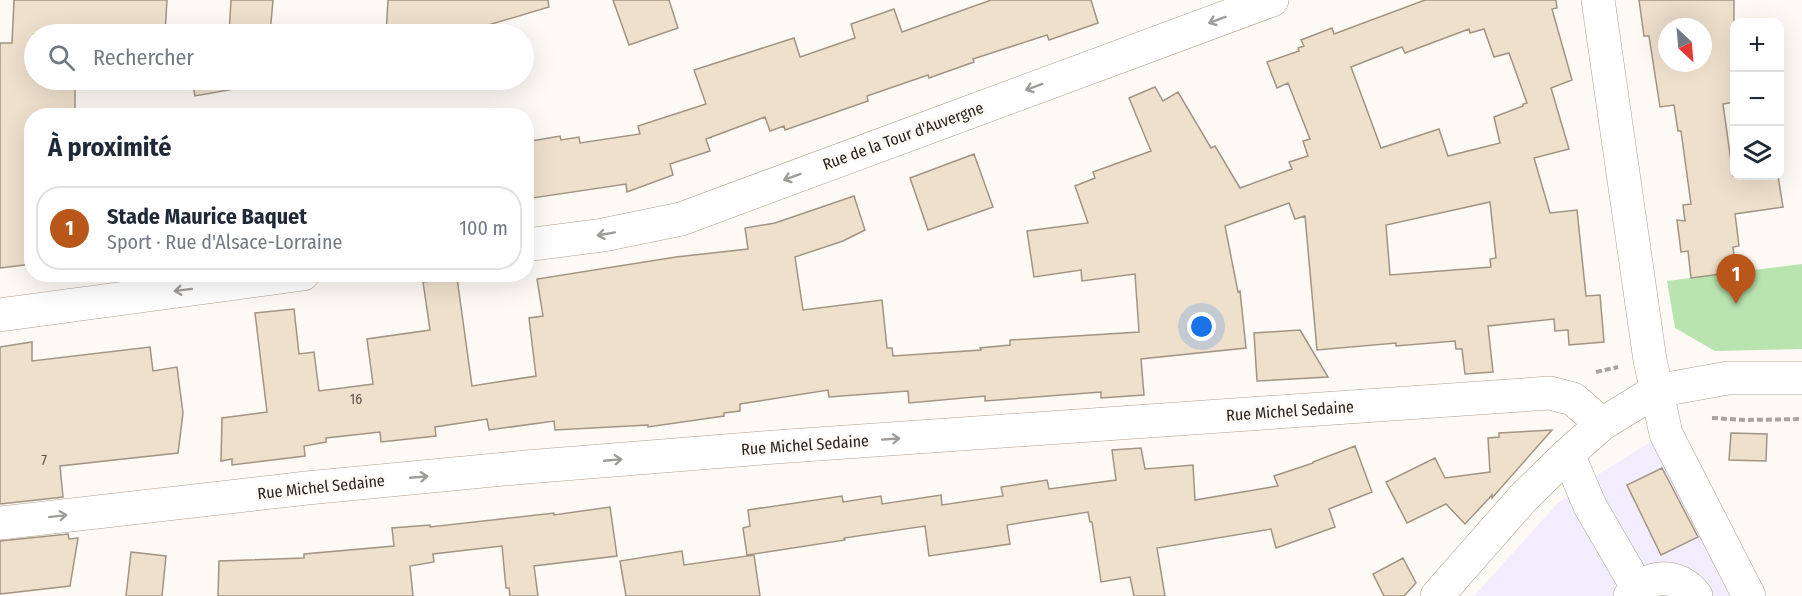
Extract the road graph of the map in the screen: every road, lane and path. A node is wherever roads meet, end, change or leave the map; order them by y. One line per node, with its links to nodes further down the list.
1 (1272, 0): 3 (street, Rue de la Tour d'Auvergne, one-way to 3)
2 (1598, 0): 7 (street)
3 (534, 244)
4 (244, 282): 5 (street, one-way to 5)
5 (0, 315)
6 (1802, 378): 7 (street)
7 (1656, 391): 10 (street); 16 (street)
8 (1730, 419): 9 (path)
9 (1802, 419)
10 (1602, 424): 11 (street); 12 (street, Rue Michel Sedaine, one-way to 10)
11 (1568, 454): 13 (street); 14 (street)
12 (0, 523)
13 (1633, 591): 15 (street)
14 (1437, 596)
15 (1696, 596)
16 (1749, 596)

